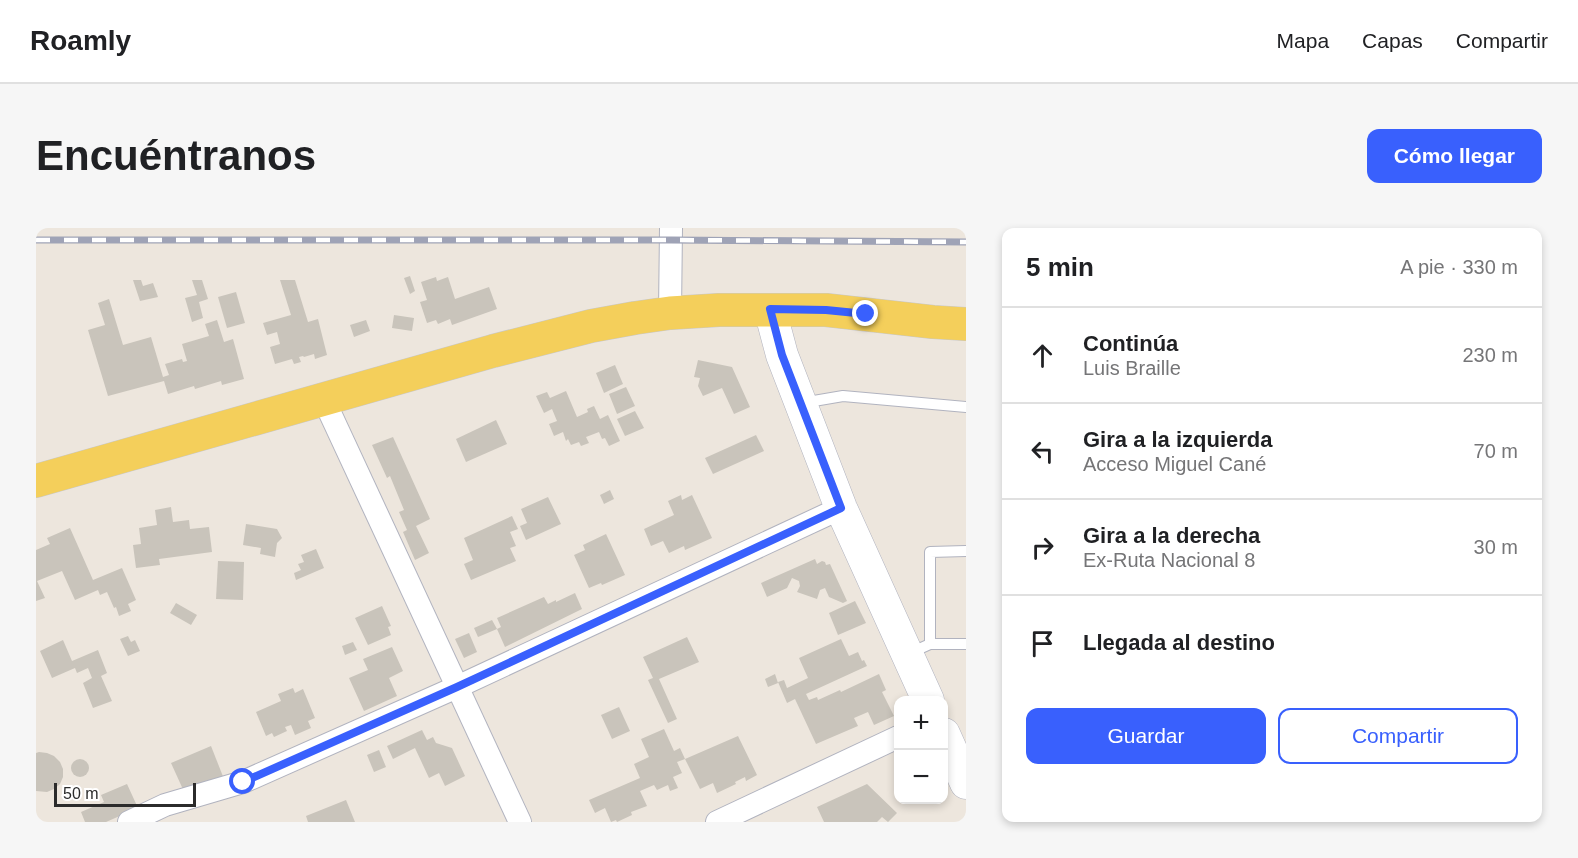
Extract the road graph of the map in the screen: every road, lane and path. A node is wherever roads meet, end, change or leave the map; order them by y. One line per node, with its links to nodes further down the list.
1 (671, 228): 3 (street)
2 (770, 309): 3 (main road); 4 (main road); 6 (main road)
3 (670, 313): 5 (main road)
4 (966, 324)
5 (323, 398): 8 (main road); 13 (street)
6 (802, 403): 7 (lane); 9 (main road)
7 (966, 407)
8 (36, 481)
9 (841, 508): 12 (main road); 13 (street)
10 (966, 551): 12 (lane)
11 (966, 644): 12 (lane)
12 (919, 649): 14 (main road)
13 (457, 687): 18 (street); 19 (street)
14 (927, 696)
15 (894, 739): 20 (street)
16 (948, 743): 17 (main road)
17 (966, 783)
18 (129, 822)
19 (520, 822)
20 (717, 822)

